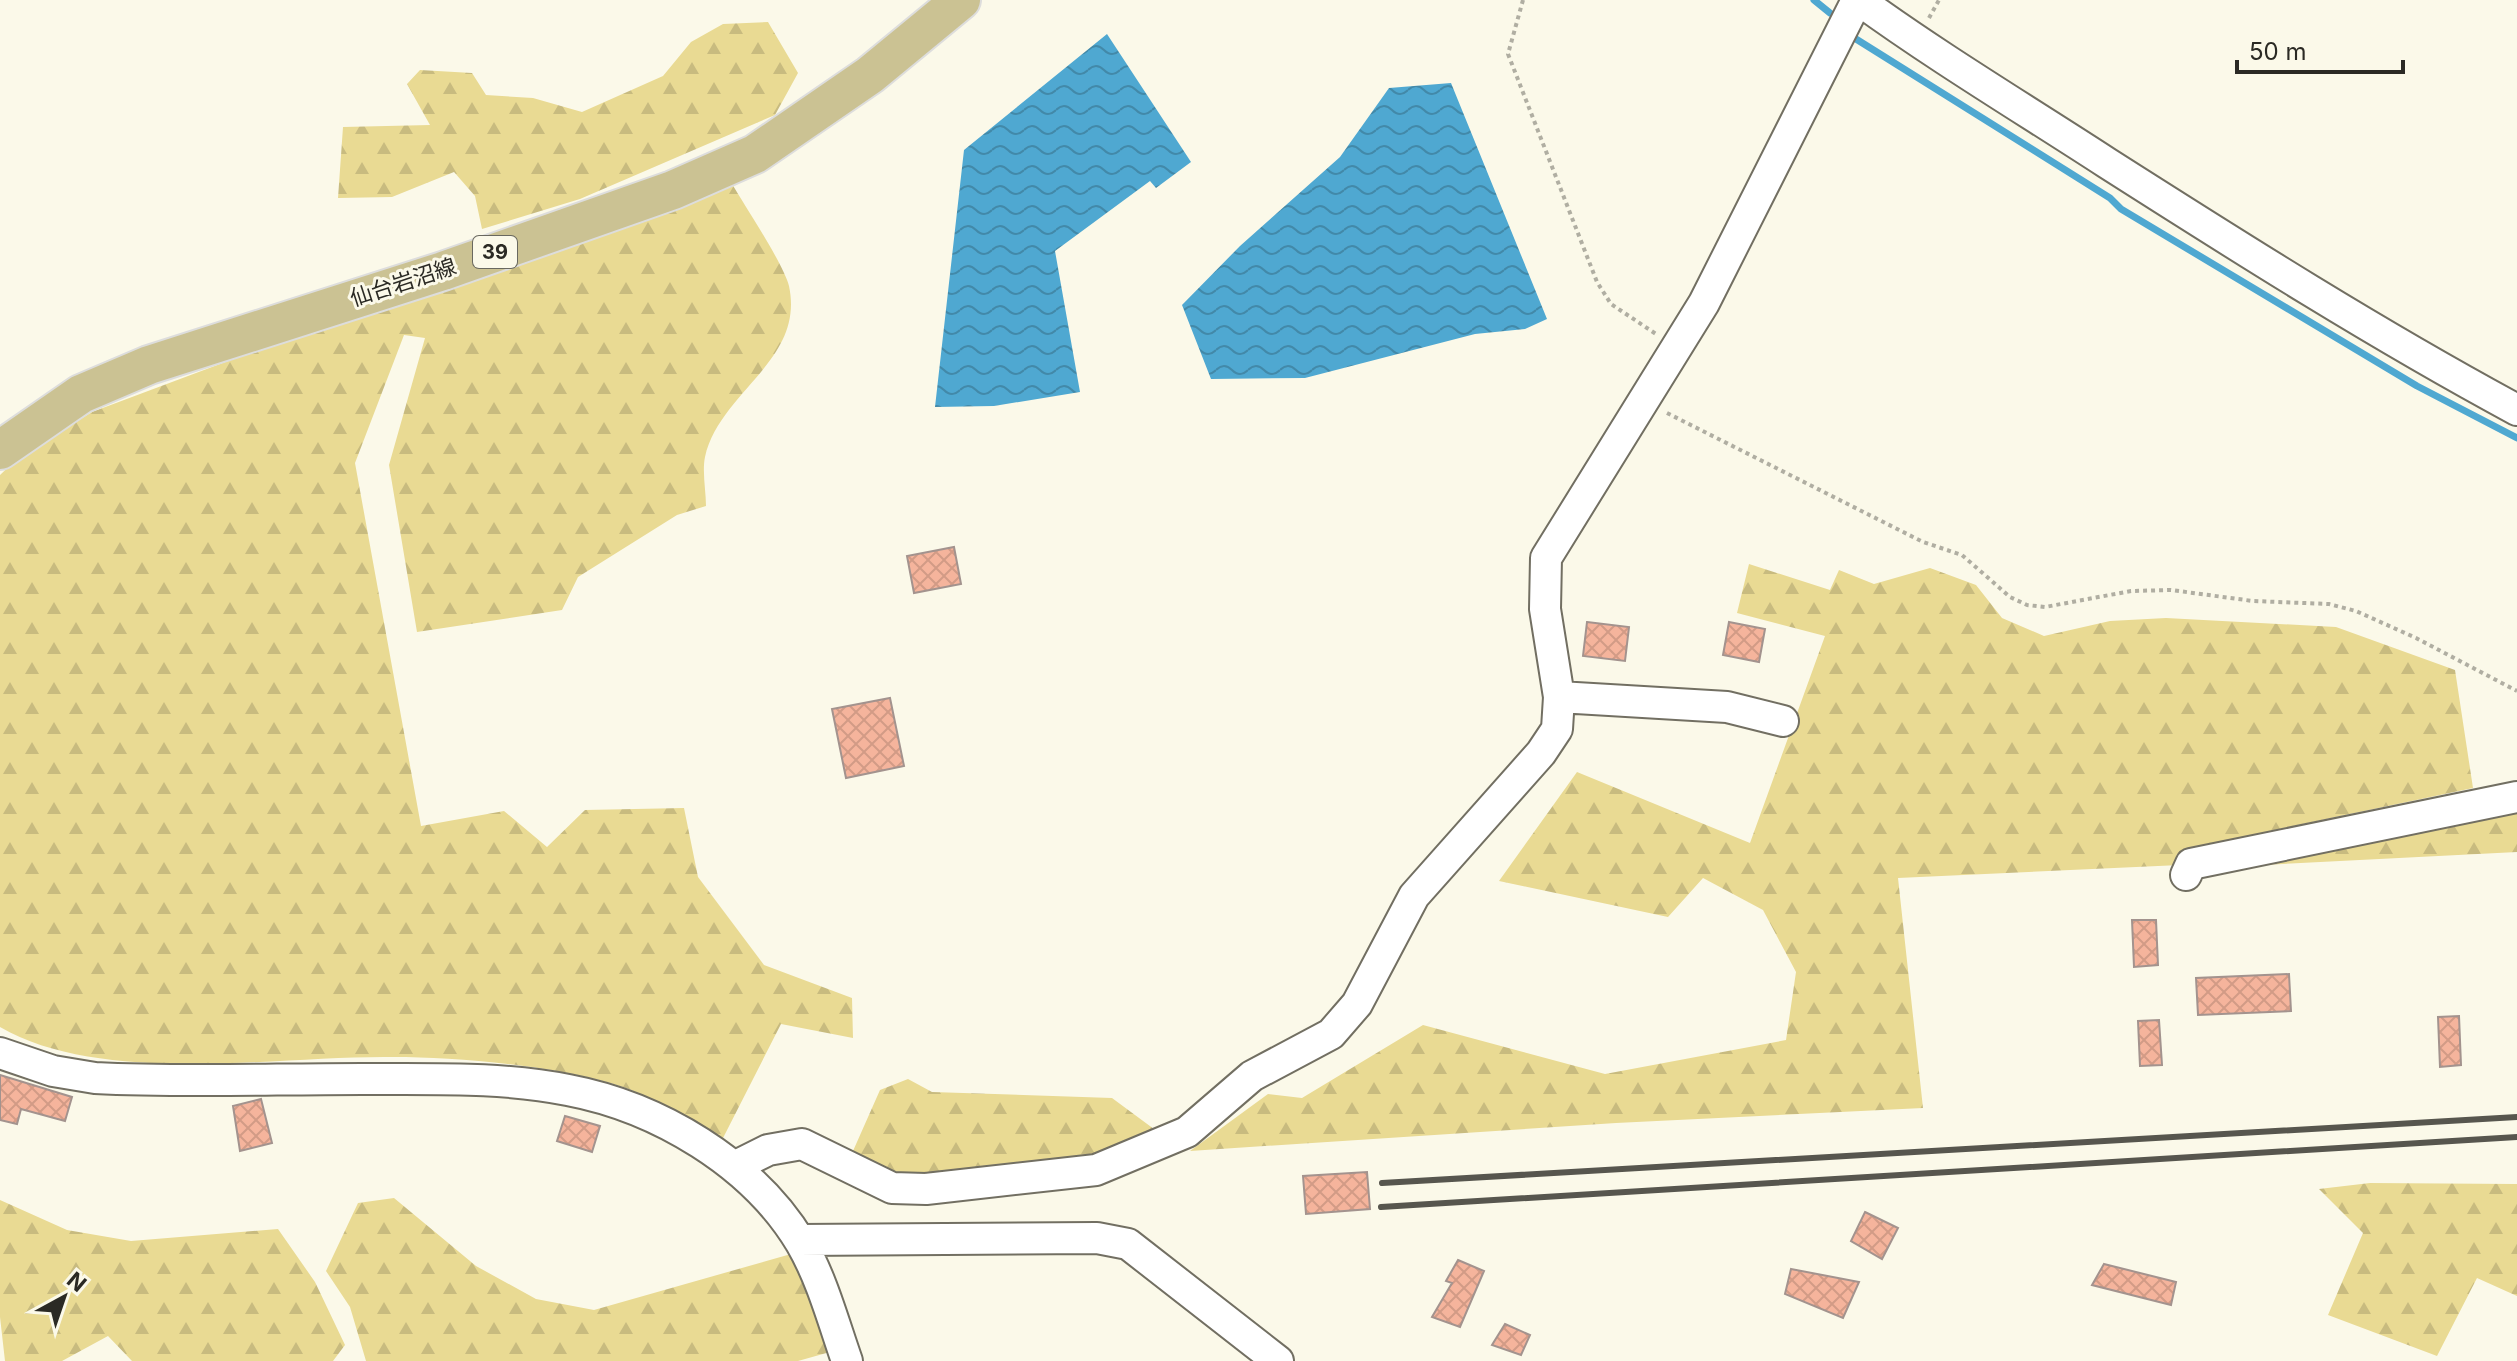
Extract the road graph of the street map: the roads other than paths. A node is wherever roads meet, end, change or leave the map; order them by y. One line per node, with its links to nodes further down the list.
1 (961, 0): 4 (main road, 仙台岩沼線 / 39)
2 (1858, 0): 3 (street); 5 (street)
3 (2517, 410)
4 (0, 450)
5 (1559, 697): 6 (street); 10 (street)
6 (1783, 721)
7 (2517, 797): 8 (street)
8 (2186, 875)
9 (0, 1053): 10 (street)
10 (734, 1167): 11 (street)
11 (799, 1240): 12 (street); 13 (street)
12 (847, 1361)
13 (1278, 1361)

